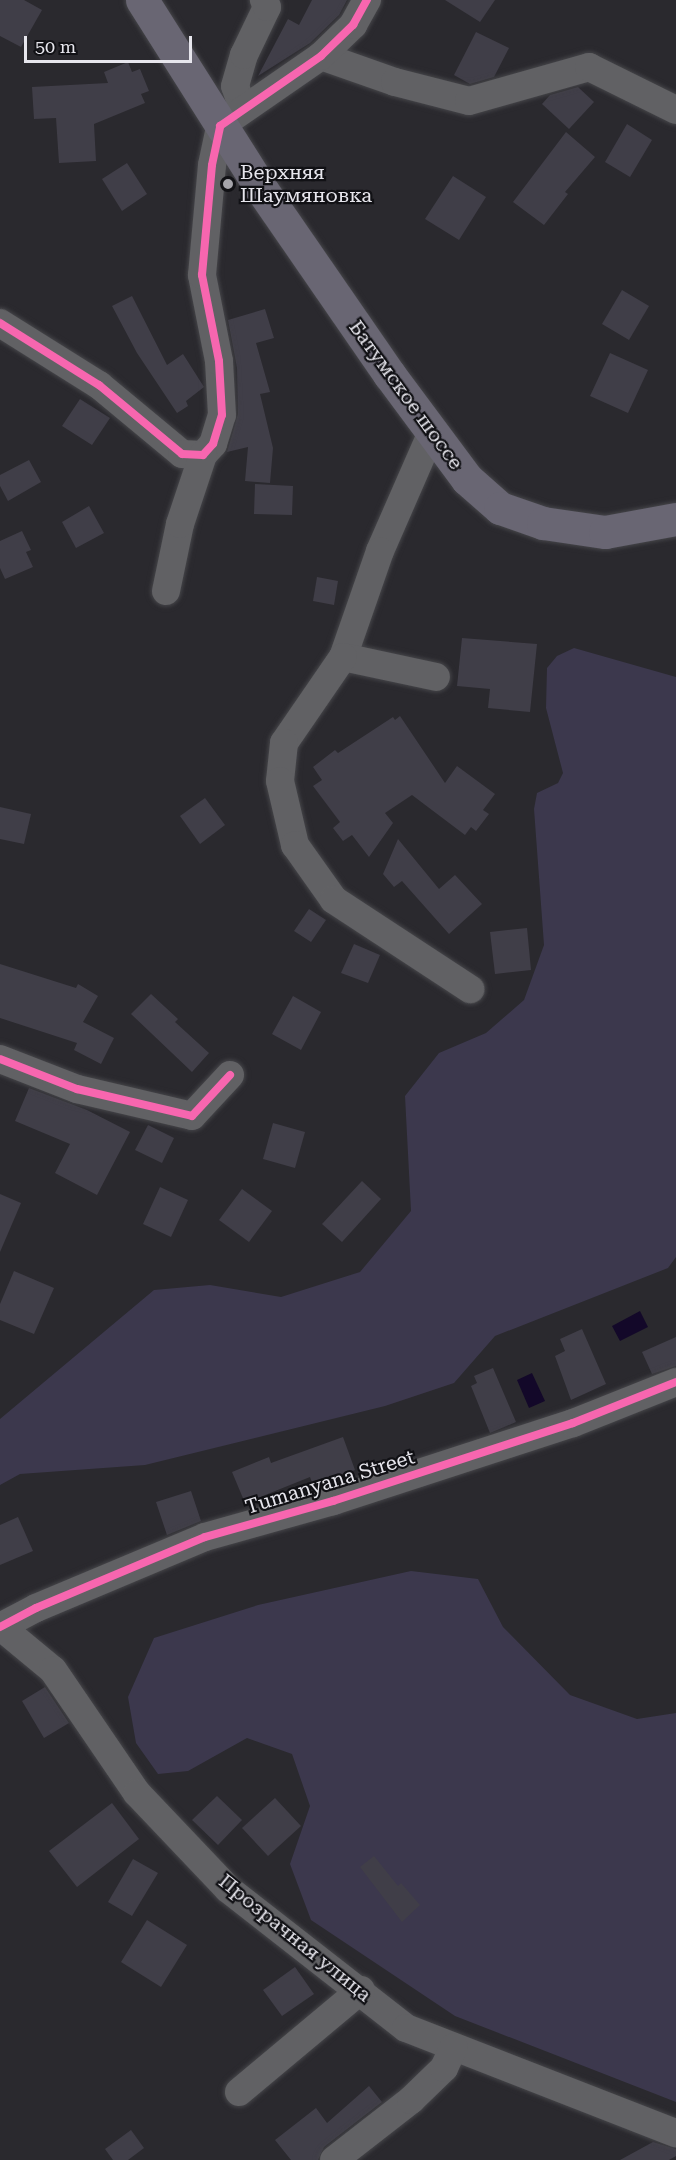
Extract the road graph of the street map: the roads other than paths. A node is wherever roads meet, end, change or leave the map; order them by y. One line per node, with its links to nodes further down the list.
1 (142, 0): 6 (highway, Батумское шоссе)
2 (264, 0): 6 (street)
3 (367, 0): 4 (street)
4 (321, 56): 5 (street); 6 (street)
5 (676, 110)
6 (232, 117): 8 (highway, Батумское шоссе); 9 (street)
7 (0, 323): 9 (street)
8 (432, 432): 10 (highway, Батумское шоссе); 12 (street)
9 (203, 455): 11 (street)
10 (676, 519)
11 (166, 591)
12 (343, 657): 13 (street); 14 (street)
13 (436, 677)
14 (470, 989)
15 (0, 1059): 16 (street)
16 (230, 1076)
17 (676, 1382): 18 (street, Tumanyana Street)
18 (0, 1627): 19 (street, Прозрачная улица)
19 (361, 1990): 20 (street, Прозрачная улица); 21 (street)
20 (454, 2047): 22 (street, Прозрачная улица); 23 (street)
21 (239, 2092)
22 (676, 2133)
23 (334, 2160)

